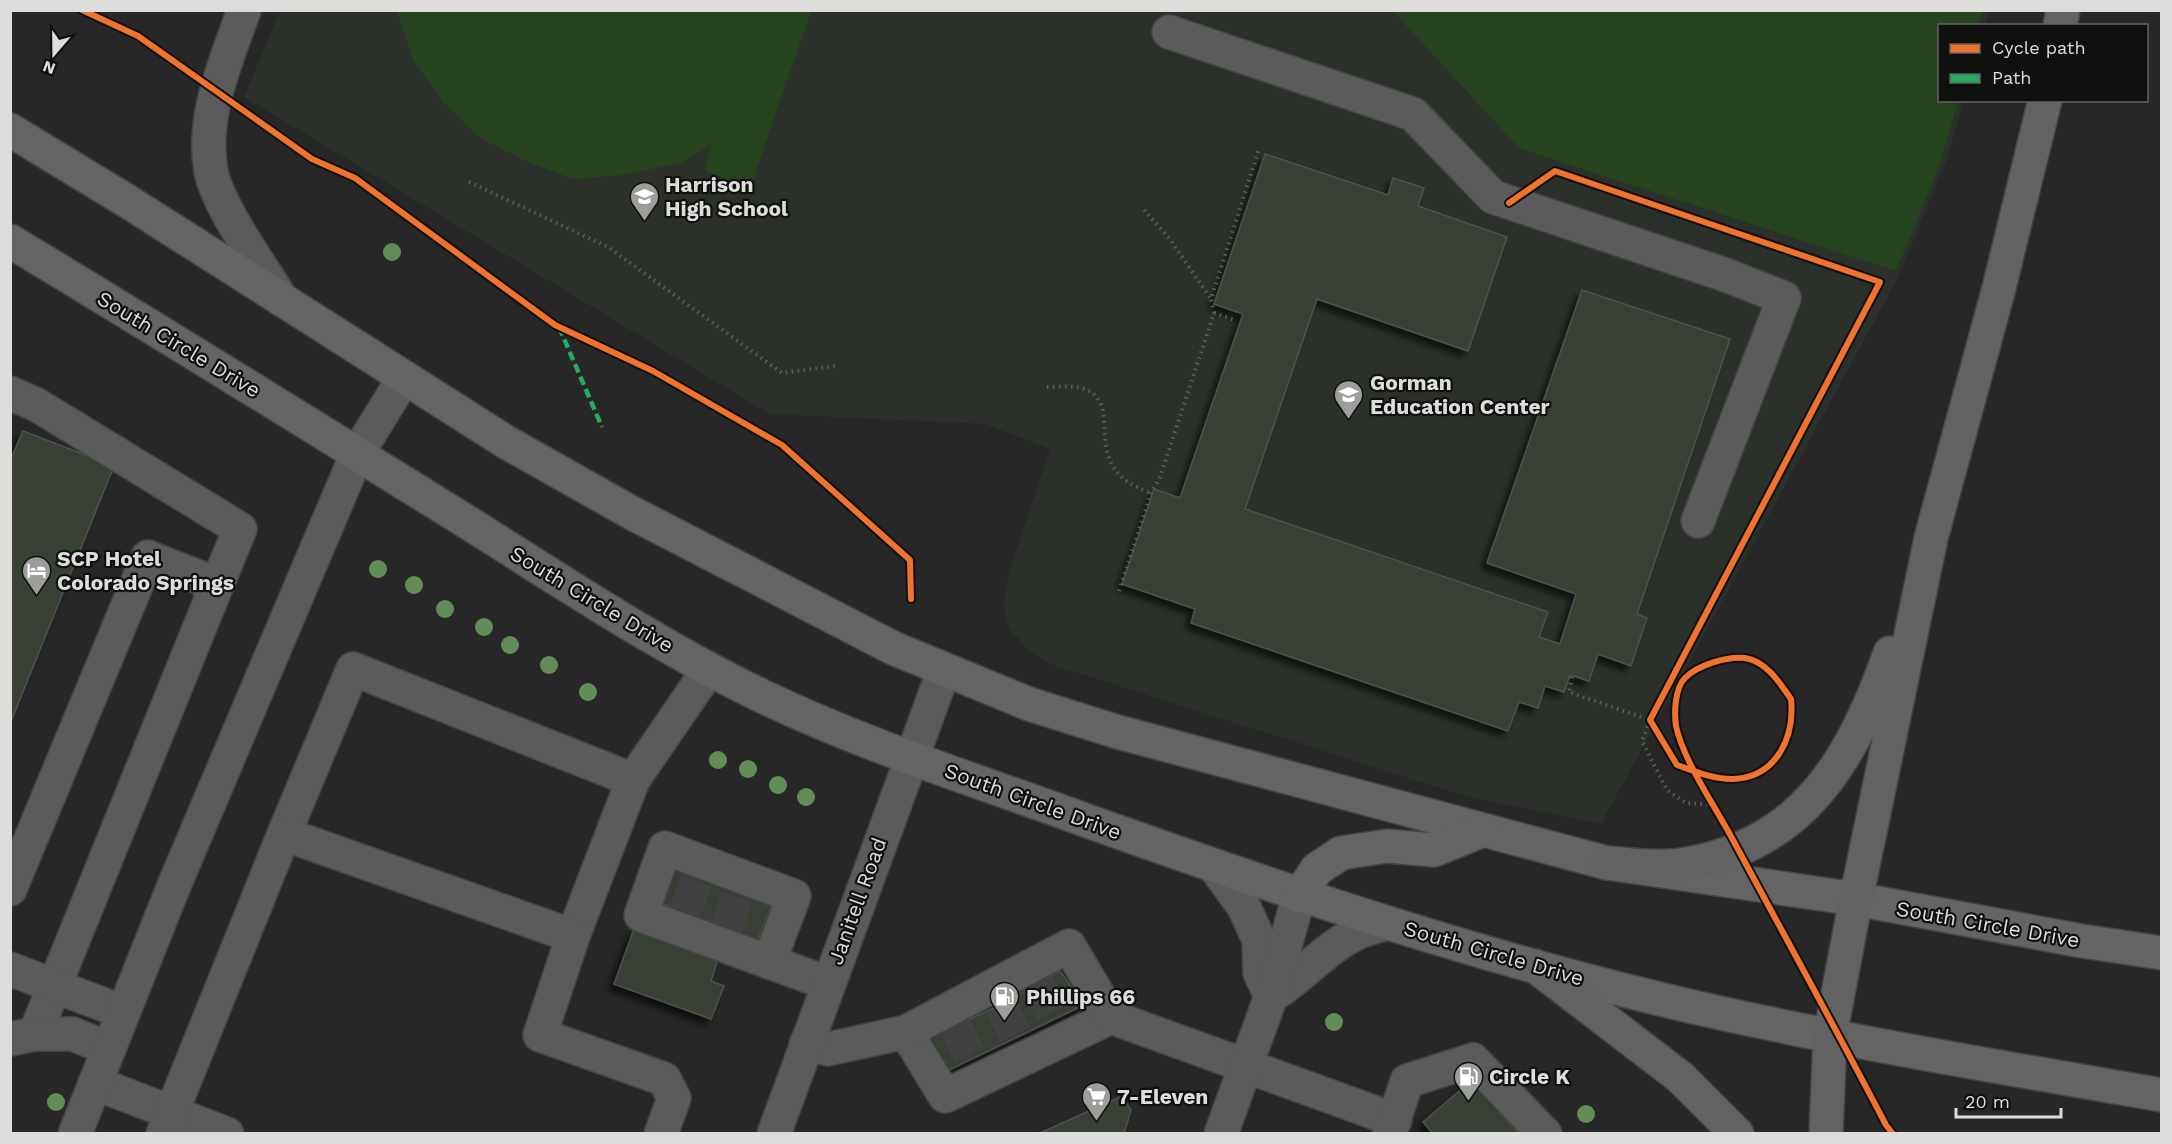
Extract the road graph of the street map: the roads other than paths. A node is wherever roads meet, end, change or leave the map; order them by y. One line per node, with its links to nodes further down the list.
1 (244, 10): 6 (street)
2 (1169, 32): 10 (street)
3 (2045, 102): 11 (highway)
4 (10, 130): 6 (main road, South Circle Drive)
5 (10, 241): 9 (main road, South Circle Drive)
6 (282, 300): 7 (main road, South Circle Drive)
7 (404, 378): 9 (street); 14 (main road, South Circle Drive)
8 (10, 393): 12 (street)
9 (357, 454): 13 (main road, South Circle Drive); 33 (street)
10 (1698, 521)
11 (1931, 538): 19 (highway); 23 (highway)
12 (212, 597): 21 (street); 31 (street)
13 (709, 669): 15 (main road, South Circle Drive); 16 (street)
14 (944, 670): 15 (street, Janitell Road); 17 (main road, South Circle Drive)
15 (911, 757): 20 (main road, South Circle Drive); 30 (street, Janitell Road)
16 (633, 780): 18 (street); 25 (street)
17 (1481, 831): 19 (main road, South Circle Drive); 22 (main road)
18 (284, 834): 25 (street); 43 (street)
19 (1607, 863): 23 (main road, South Circle Drive)
20 (1215, 867): 22 (main road, South Circle Drive); 32 (street)
21 (10, 889)
22 (1299, 897): 24 (main road, South Circle Drive); 32 (street)
23 (1856, 899): 26 (main road, South Circle Drive); 36 (highway)
24 (1386, 922): 28 (main road, South Circle Drive); 32 (street)
25 (573, 936): 47 (street)
26 (2162, 952)
27 (770, 962): 27 (street); 30 (street)
28 (1534, 966): 36 (main road, South Circle Drive); 51 (highway)
29 (10, 969): 31 (street)
30 (827, 983): 38 (street, Janitell Road)
31 (54, 984): 33 (street); 37 (street)
32 (1271, 996): 40 (street)
33 (123, 1012): 39 (street)
34 (1111, 1017): 35 (street); 35 (street); 40 (street)
35 (906, 1032): 38 (street)
36 (1830, 1036): 42 (main road, South Circle Drive); 52 (highway)
37 (19, 1043): 39 (street)
38 (806, 1044): 48 (street, Janitell Road)
39 (109, 1049): 41 (street)
40 (1247, 1065): 44 (street); 49 (street)
41 (95, 1083): 43 (street); 45 (street)
42 (2162, 1095)
43 (167, 1123): 46 (street)
44 (1392, 1127): 50 (street)
45 (75, 1134)
46 (227, 1134)
47 (661, 1134)
48 (774, 1134)
49 (1221, 1134)
50 (1545, 1134)
51 (1737, 1134)
52 (1826, 1134)

